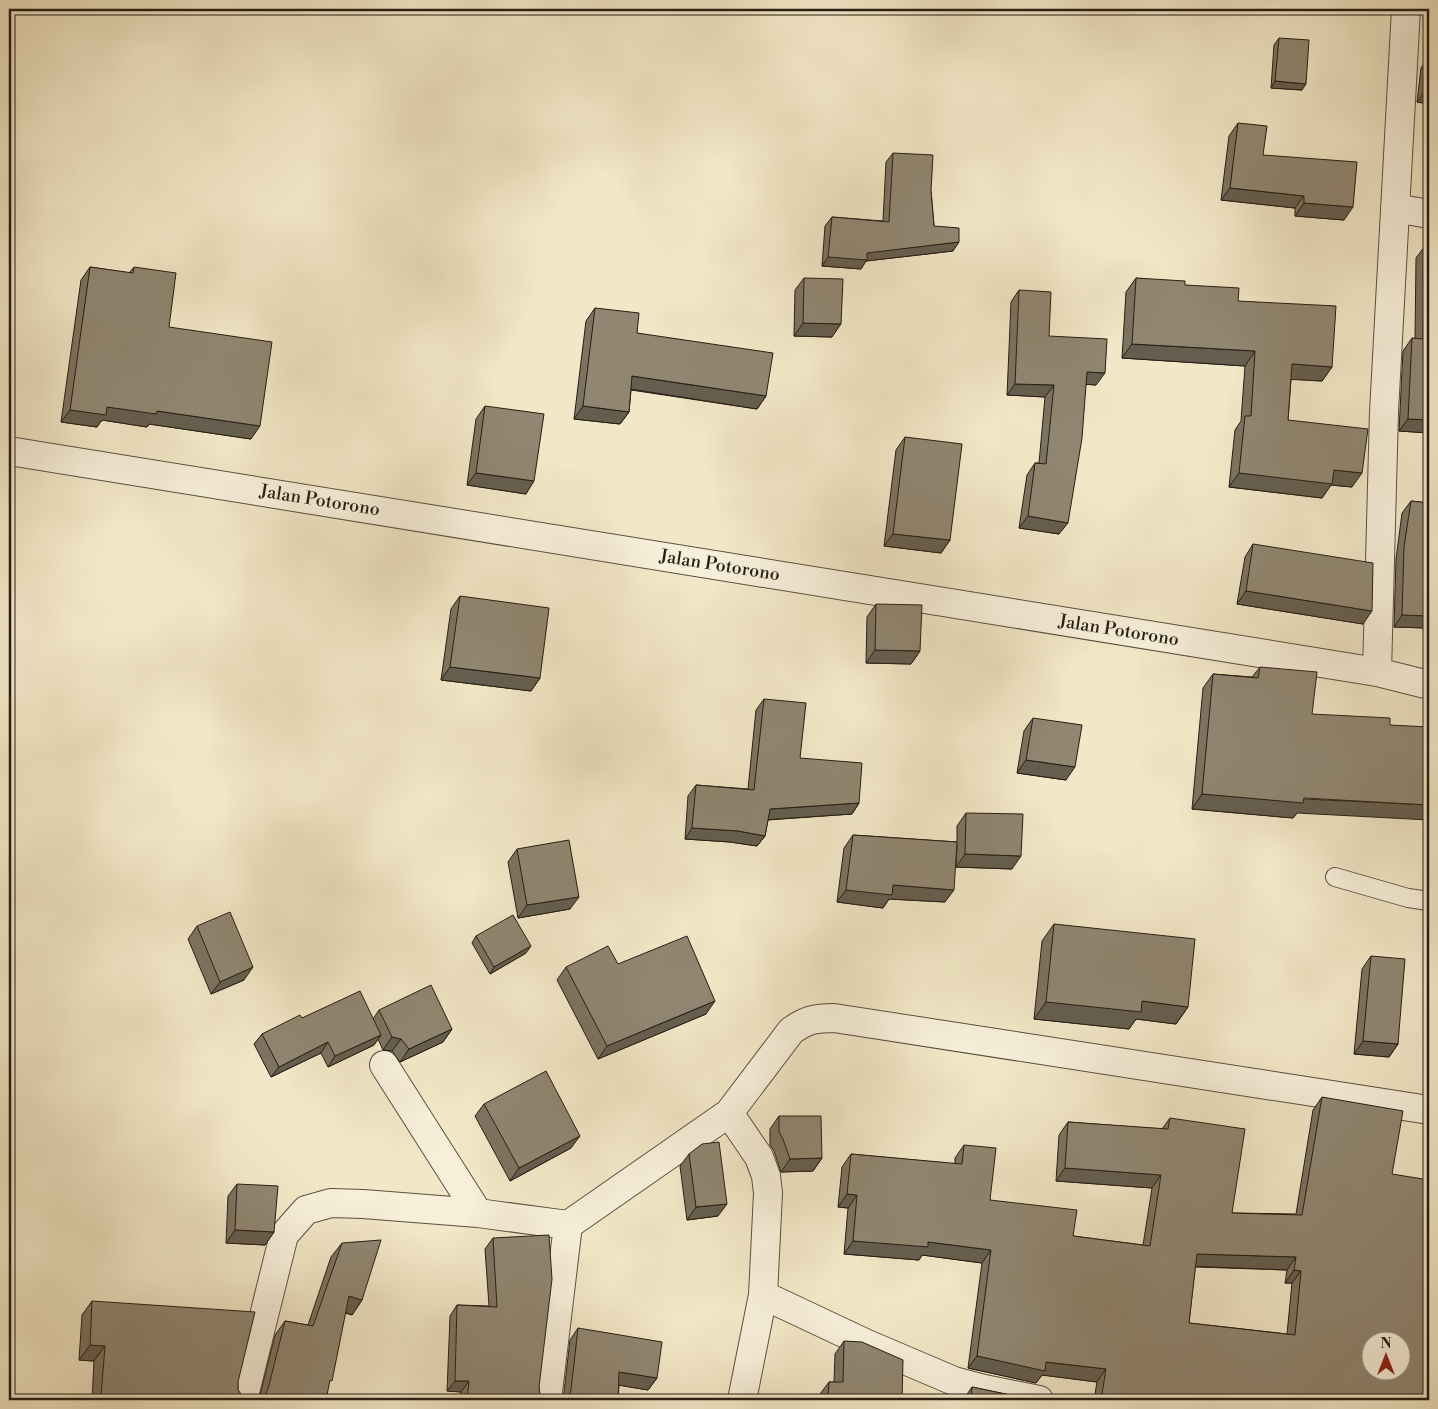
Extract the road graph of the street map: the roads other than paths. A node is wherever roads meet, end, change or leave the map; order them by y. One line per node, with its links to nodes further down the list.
1 (1406, 9): 2 (street)
2 (1395, 208): 3 (street); 5 (street)
3 (1429, 214)
4 (9, 451): 5 (street, Jalan Potorono)
5 (1377, 672): 6 (street, Jalan Potorono)
6 (1429, 685)
7 (1335, 877): 8 (lane)
8 (1429, 901)
9 (384, 1065): 12 (street)
10 (1429, 1110): 11 (street)
11 (729, 1113): 13 (street); 14 (street)
12 (478, 1213): 13 (street); 15 (street)
13 (568, 1225): 16 (street)
14 (763, 1295): 17 (street); 18 (street)
15 (243, 1400)
16 (546, 1400)
17 (742, 1400)
18 (1039, 1400)

